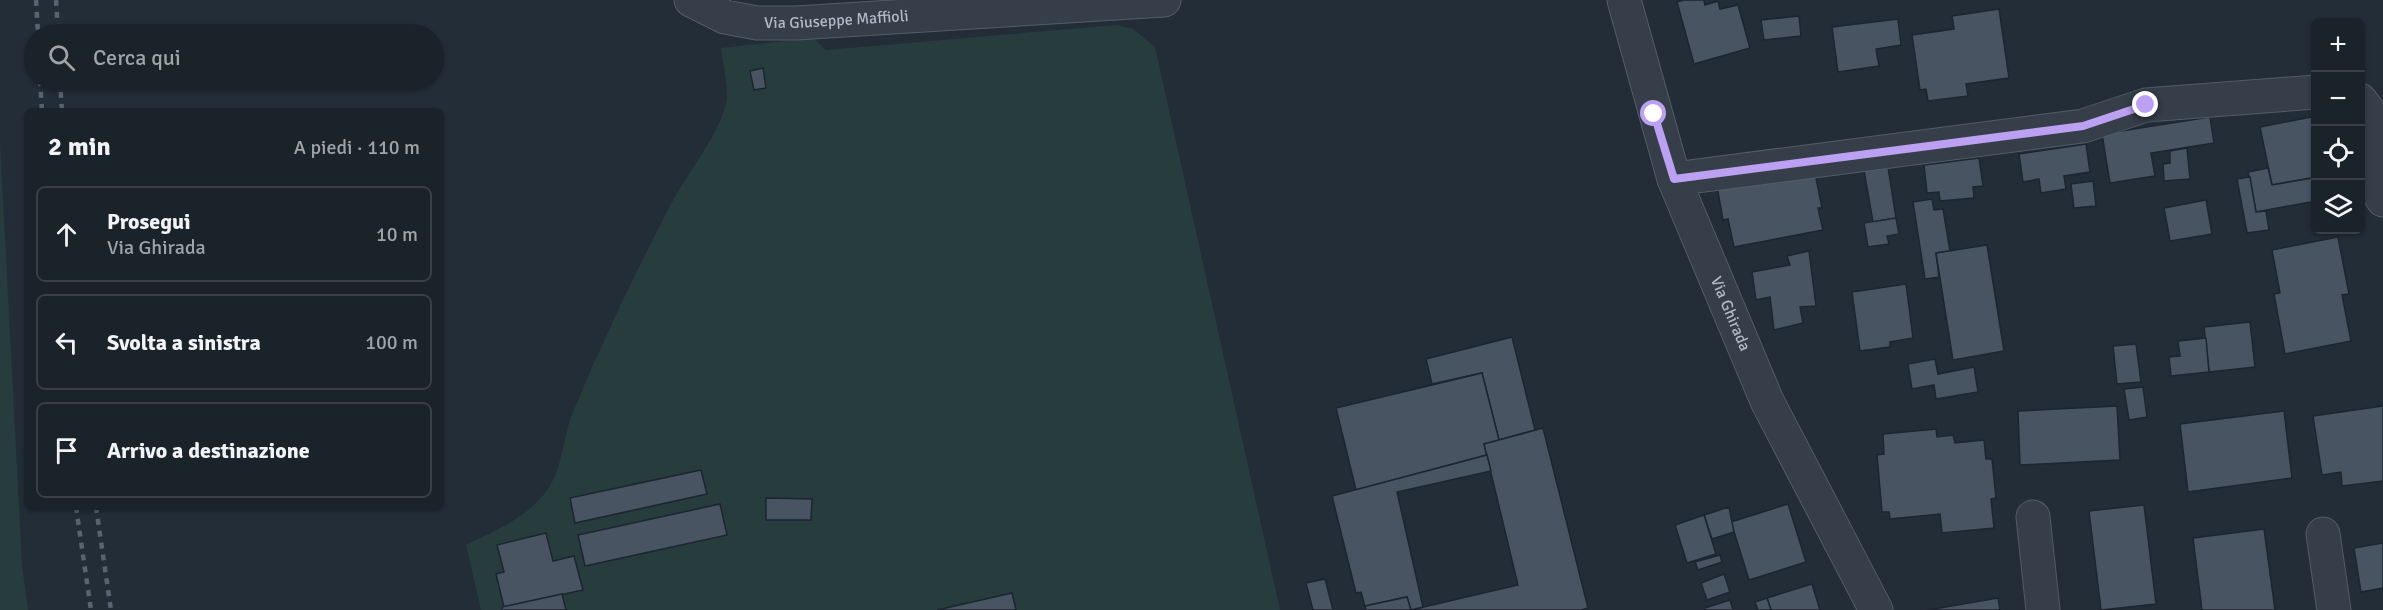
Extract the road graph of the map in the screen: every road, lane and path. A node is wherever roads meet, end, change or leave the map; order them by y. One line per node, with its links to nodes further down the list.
1 (691, 0): 2 (street, Via Giuseppe Maffioli)
2 (1164, 0)
3 (1624, 0): 6 (street, Via Ghirada)
4 (2311, 92): 6 (street)
5 (2365, 106): 7 (street)
6 (1674, 179): 10 (street, Via Ghirada)
7 (2383, 200)
8 (2033, 517): 11 (street)
9 (2323, 534): 12 (street)
10 (1876, 610)
11 (2043, 610)
12 (2334, 610)

